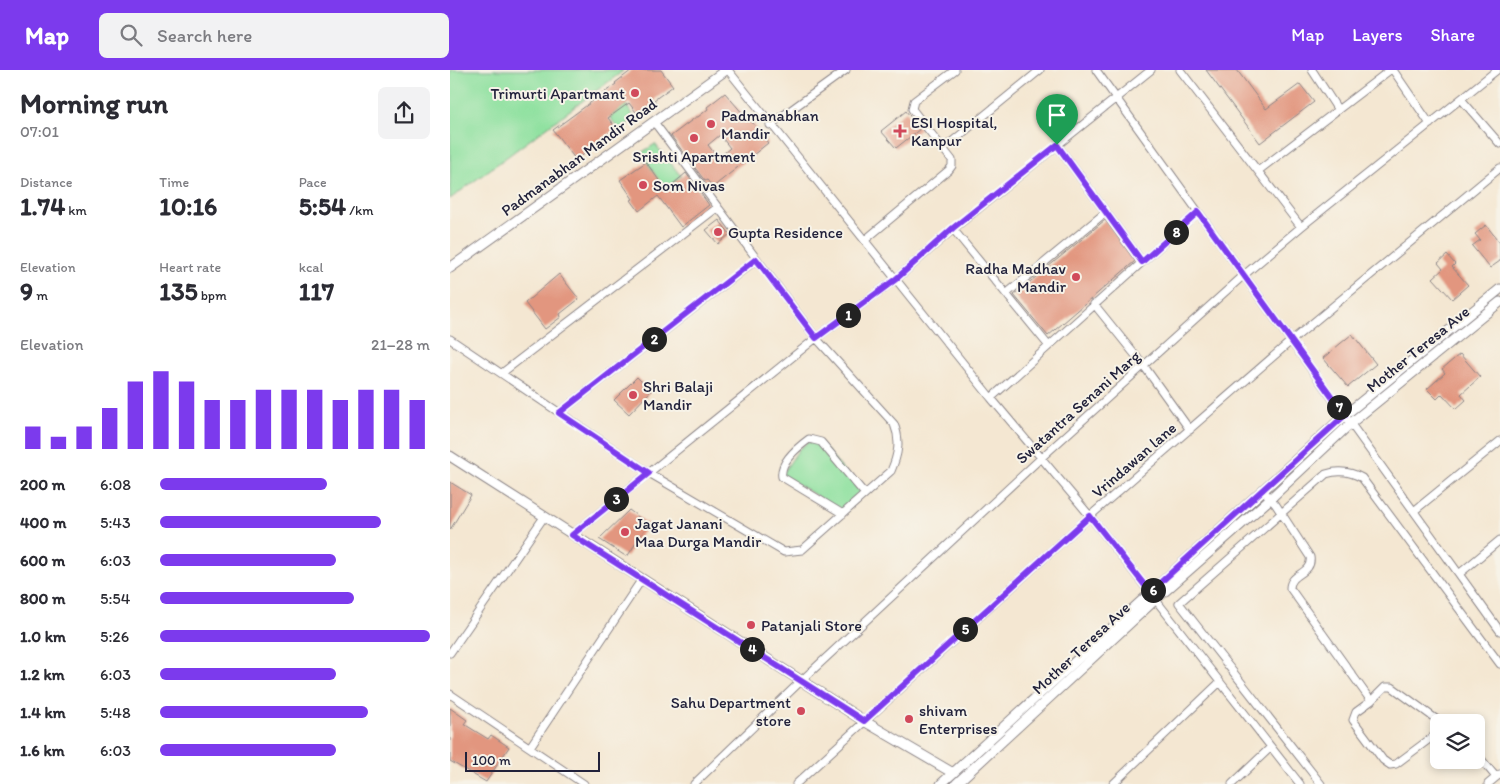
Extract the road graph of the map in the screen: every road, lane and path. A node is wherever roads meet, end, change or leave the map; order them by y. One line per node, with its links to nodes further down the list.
1 (727, 70): 14 (street, Padmanabhan Mandir Road); 16 (street)
2 (846, 70): 16 (street)
3 (955, 70): 19 (street)
4 (1040, 70): 19 (street)
5 (1096, 70): 11 (street)
6 (1151, 70): 11 (street)
7 (1180, 70): 21 (street)
8 (1312, 70): 13 (street)
9 (1392, 70): 13 (street); 15 (street)
10 (1497, 70): 12 (street, Swatantra Senani Marg)
11 (1116, 98): 18 (street); 24 (street)
12 (1461, 99): 15 (street, Swatantra Senani Marg); 17 (street)
13 (1338, 110): 21 (street)
14 (654, 122): 22 (street); 30 (street, Padmanabhan Mandir Road)
15 (1430, 124): 25 (street, Swatantra Senani Marg)
16 (770, 125): 27 (street)
17 (1500, 144)
18 (1057, 145): 23 (street); 26 (street)
19 (943, 149): 27 (street)
20 (1500, 168): 39 (street, Vrindawan lane)
21 (1258, 171): 25 (street)
22 (718, 207): 28 (street); 42 (street)
23 (1106, 212): 29 (street); 34 (street)
24 (1198, 212): 29 (street); 31 (street)
25 (1301, 227): 31 (street, Swatantra Senani Marg)
26 (953, 228): 32 (street); 34 (street)
27 (865, 240): 32 (street)
28 (756, 259): 37 (street); 44 (street)
29 (1142, 262): 36 (street)
30 (450, 268)
31 (1244, 275): 39 (street); 41 (street, Swatantra Senani Marg)
32 (896, 279): 37 (street); 43 (street)
33 (1500, 289): 45 (street)
34 (1006, 294): 40 (street)
35 (1500, 302): 46 (street, Mother Teresa Ave)
36 (1094, 304): 40 (street); 41 (street)
37 (816, 338): 51 (street); 53 (street)
38 (450, 339): 42 (street)
39 (1291, 341): 45 (street); 47 (street, Vrindawan lane)
40 (1048, 345): 43 (street)
41 (1144, 366): 47 (street); 50 (street, Swatantra Senani Marg)
42 (502, 373): 44 (street)
43 (991, 398): 50 (street)
44 (559, 413): 51 (street)
45 (1345, 415): 46 (street); 52 (street)
46 (1351, 423): 54 (street, Mother Teresa Ave); 55 (street)
47 (1190, 430): 58 (street, Vrindawan lane)
48 (1500, 441): 55 (street)
49 (450, 456): 59 (street)
50 (1041, 458): 58 (street); 68 (street, Swatantra Senani Marg)
51 (649, 473): 57 (street); 60 (street)
52 (1263, 490): 54 (street); 64 (street)
53 (865, 494): 57 (street); 57 (street)
54 (1271, 498): 56 (street); 64 (street, Mother Teresa Ave)
55 (1414, 511): 62 (street)
56 (1281, 513): 67 (street); 71 (street); 88 (street)
57 (843, 514)
58 (1090, 516): 64 (street); 73 (street, Vrindawan lane)
59 (544, 517): 60 (street); 66 (street)
60 (572, 535): 63 (street)
61 (1500, 540): 62 (street)
62 (1459, 574): 65 (street)
63 (642, 579): 68 (street); 75 (street)
64 (1153, 596): 69 (street); 78 (street); 80 (street, Mother Teresa Ave)
65 (1500, 631)
66 (450, 653)
67 (1500, 664)
68 (801, 681): 73 (street); 82 (street, Swatantra Senani Marg)
69 (1220, 682): 76 (street); 85 (street)
70 (450, 694): 75 (street)
71 (1372, 701): 72 (street); 74 (street)
72 (1430, 715)
73 (864, 721): 78 (street); 83 (street, Vrindawan lane)
74 (1430, 739)
75 (530, 747): 81 (street)
76 (1271, 747): 86 (street); 87 (street)
77 (1485, 762): 79 (street)
78 (953, 773): 80 (street); 84 (street)
79 (1498, 775): 89 (street)
80 (959, 783)
81 (584, 784)
82 (694, 784)
83 (796, 784)
84 (941, 784)
85 (1113, 784)
86 (1232, 784)
87 (1300, 784)
88 (1321, 784)
89 (1488, 784)

